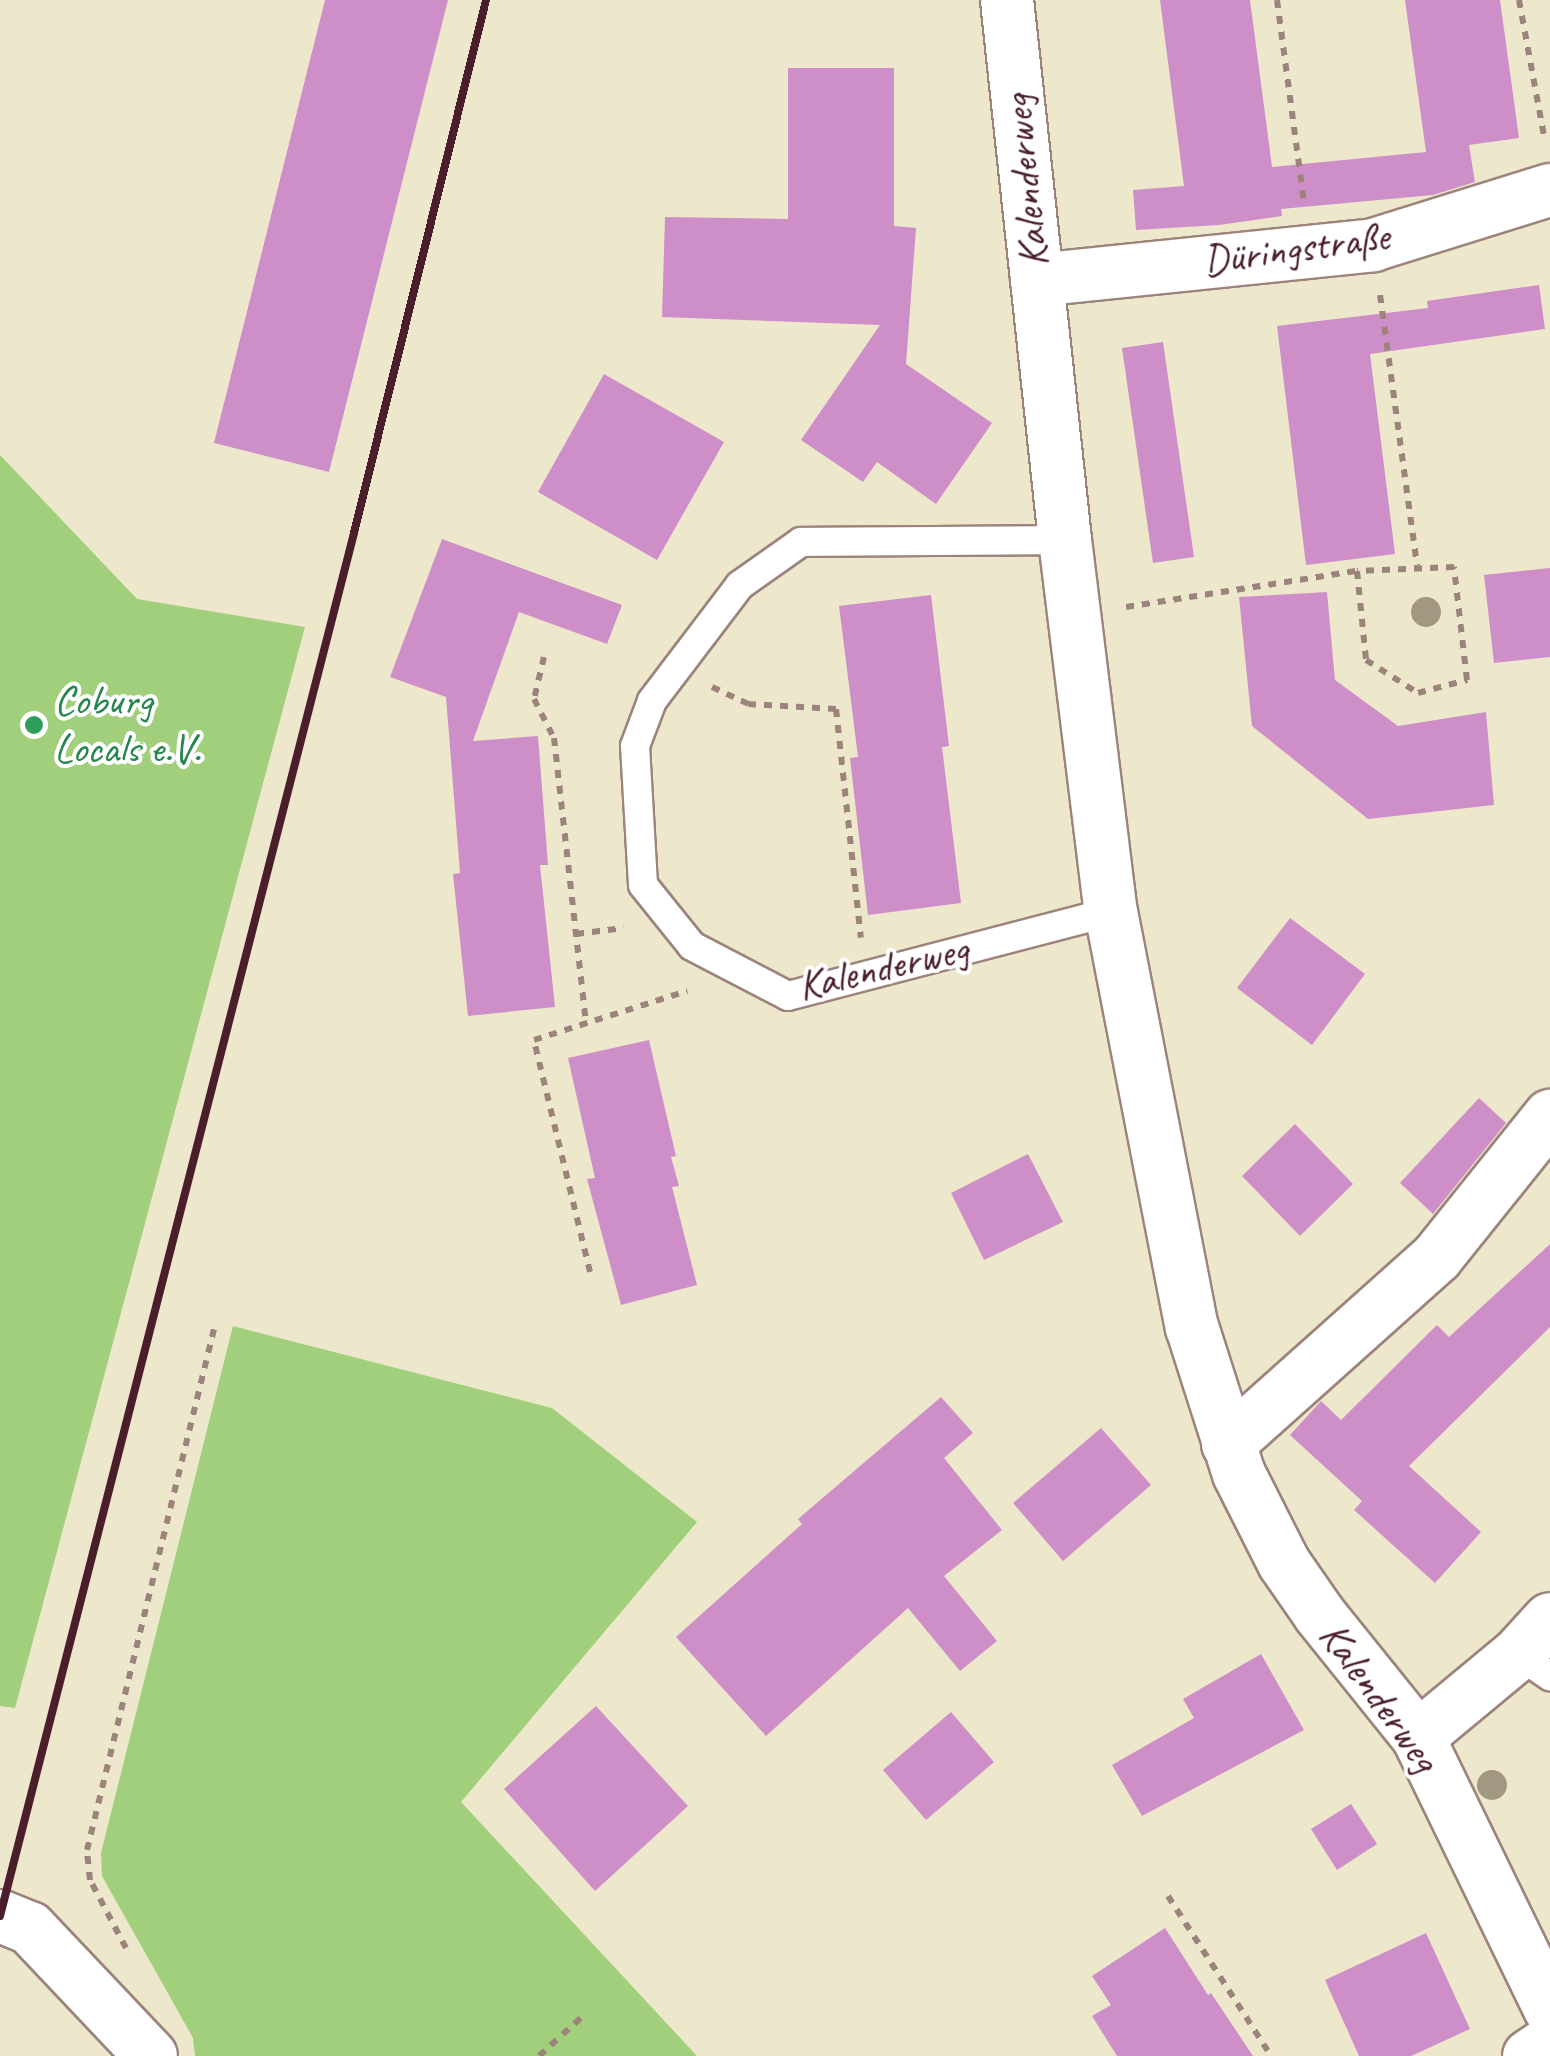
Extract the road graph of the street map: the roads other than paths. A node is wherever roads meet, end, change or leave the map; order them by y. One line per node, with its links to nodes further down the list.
1 (1008, 0): 3 (street, Kalenderweg)
2 (1548, 168): 3 (street, Düringstraße)
3 (1037, 280): 4 (street, Kalenderweg)
4 (1065, 540): 5 (street, Kalenderweg); 5 (lane, Kalenderweg)
5 (1111, 912): 7 (street, Kalenderweg)
6 (1550, 1116): 7 (street)
7 (1228, 1444): 9 (street, Kalenderweg)
8 (1539, 1650): 9 (street)
9 (1418, 1736): 11 (street, Kalenderweg)
10 (0, 1916): 13 (street)
11 (1550, 2009)
12 (1550, 2042): 14 (street)
13 (151, 2056)
14 (1529, 2056)

